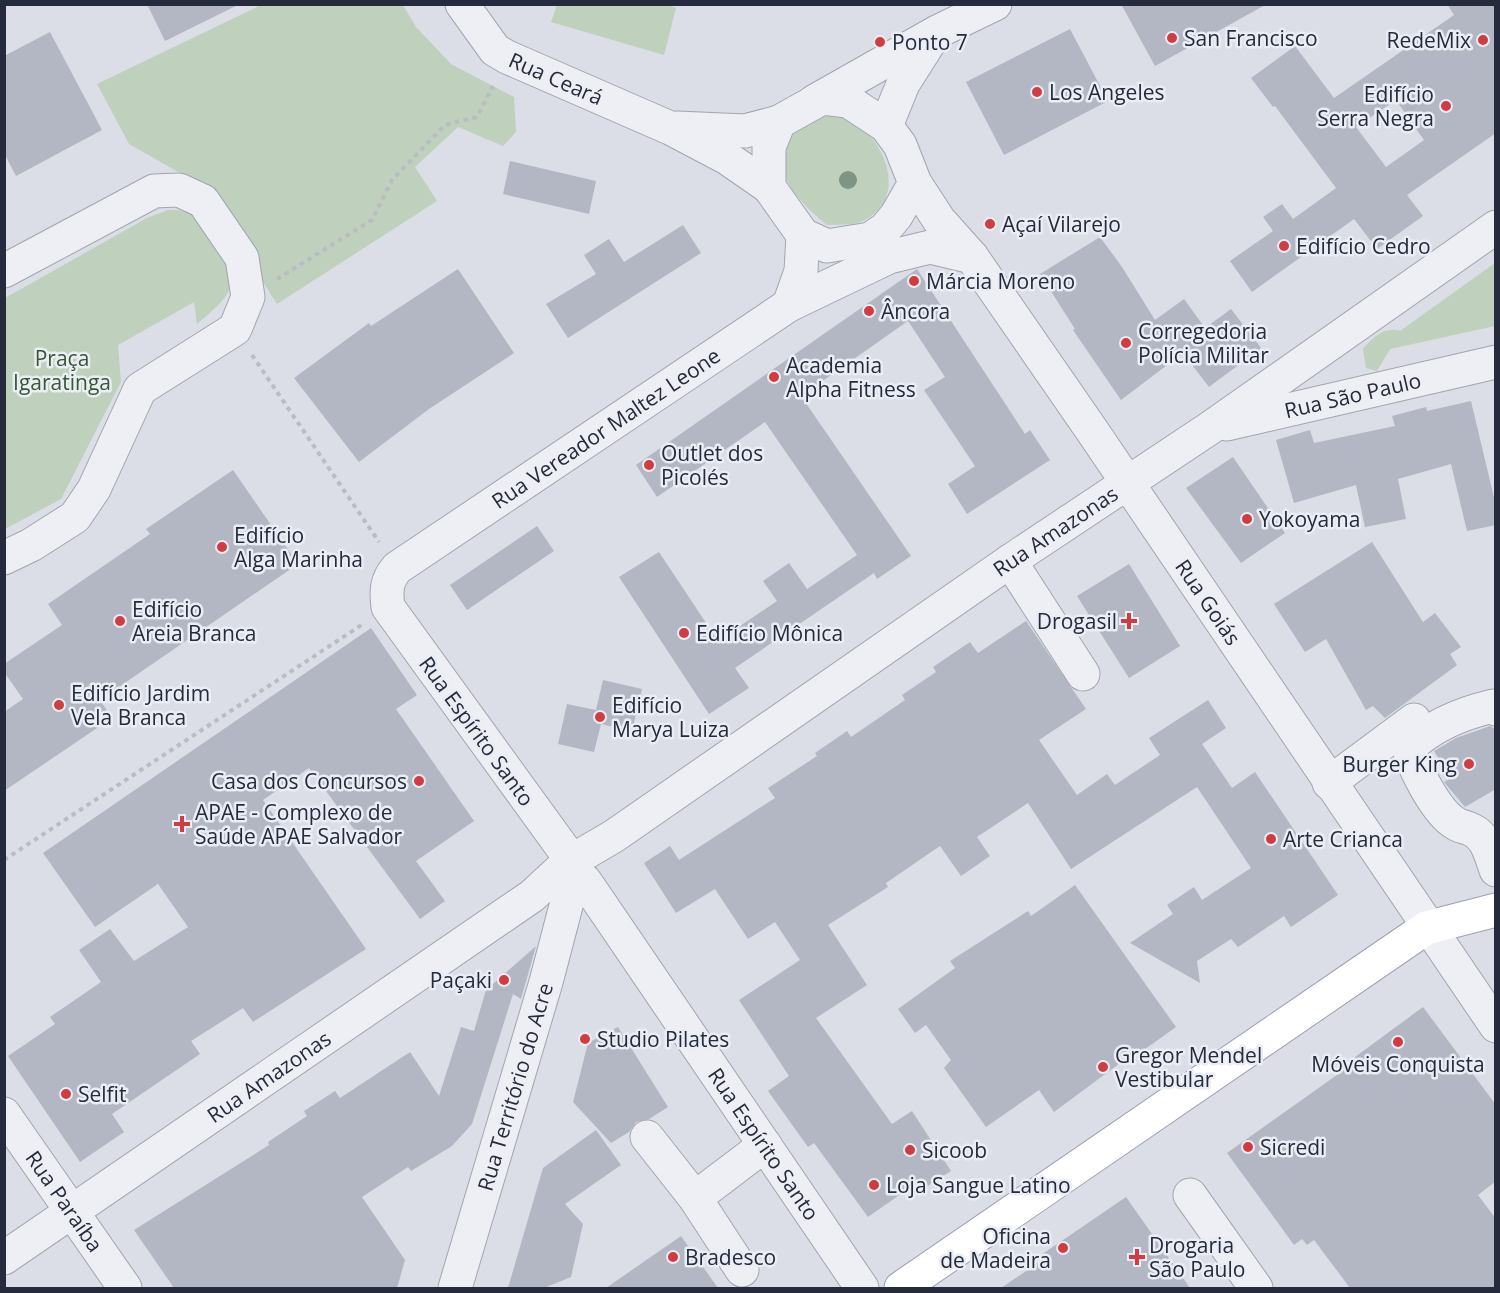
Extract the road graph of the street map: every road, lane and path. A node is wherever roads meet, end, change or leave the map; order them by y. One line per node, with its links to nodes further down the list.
1 (462, 4): 4 (street, Rua Ceará)
2 (995, 4): 3 (street)
3 (937, 32): 5 (street); 7 (street)
4 (507, 57): 8 (street, Rua Ceará); 15 (path)
5 (822, 98): 6 (street); 7 (street)
6 (779, 122): 8 (street, Rua Ceará); 10 (street)
7 (886, 126): 9 (street)
8 (670, 128): 10 (street, Rua Ceará)
9 (915, 183): 12 (street); 13 (street, Rua Goiás)
10 (769, 187): 12 (street)
11 (1496, 227): 18 (street, Rua Amazonas)
12 (802, 235): 16 (street)
13 (972, 257): 16 (street, Rua Vereador Maltez Leone); 22 (street, Rua Goiás)
14 (4, 271): 15 (street)
15 (248, 297): 17 (street)
16 (789, 305): 25 (street, Rua Vereador Maltez Leone)
17 (235, 329): 23 (street); 25 (path)
18 (1335, 341): 20 (street); 21 (street, Rua Amazonas)
19 (1496, 362): 20 (street, Rua São Paulo)
20 (1366, 391): 21 (street, Rua São Paulo)
21 (1210, 428): 22 (street, Rua Amazonas)
22 (1128, 483): 24 (street, Rua Amazonas); 30 (street, Rua Goiás)
23 (4, 558)
24 (1010, 561): 27 (street); 32 (street, Rua Amazonas)
25 (397, 568): 26 (street)
26 (388, 607): 31 (path); 32 (street, Rua Espírito Santo)
27 (1083, 674)
28 (1496, 709): 33 (street)
29 (1414, 720): 30 (street)
30 (1329, 783): 35 (street, Rua Goiás)
31 (4, 860)
32 (575, 869): 39 (street, Rua Espírito Santo); 42 (street, Rua Amazonas); 46 (street, Rua Território do Acre)
33 (1496, 870)
34 (1496, 910): 35 (main road)
35 (1426, 928): 36 (street, Rua Goiás); 48 (main road)
36 (1496, 1026)
37 (4, 1114): 42 (street, Rua Paraíba)
38 (647, 1137): 41 (street)
39 (765, 1145): 41 (street); 47 (street, Rua Espírito Santo)
40 (1190, 1195): 49 (street)
41 (695, 1198): 44 (street)
42 (73, 1211): 43 (street, Rua Amazonas); 45 (street, Rua Paraíba)
43 (4, 1258)
44 (742, 1270)
45 (125, 1288)
46 (455, 1288)
47 (862, 1288)
48 (901, 1288)
49 (1256, 1288)

